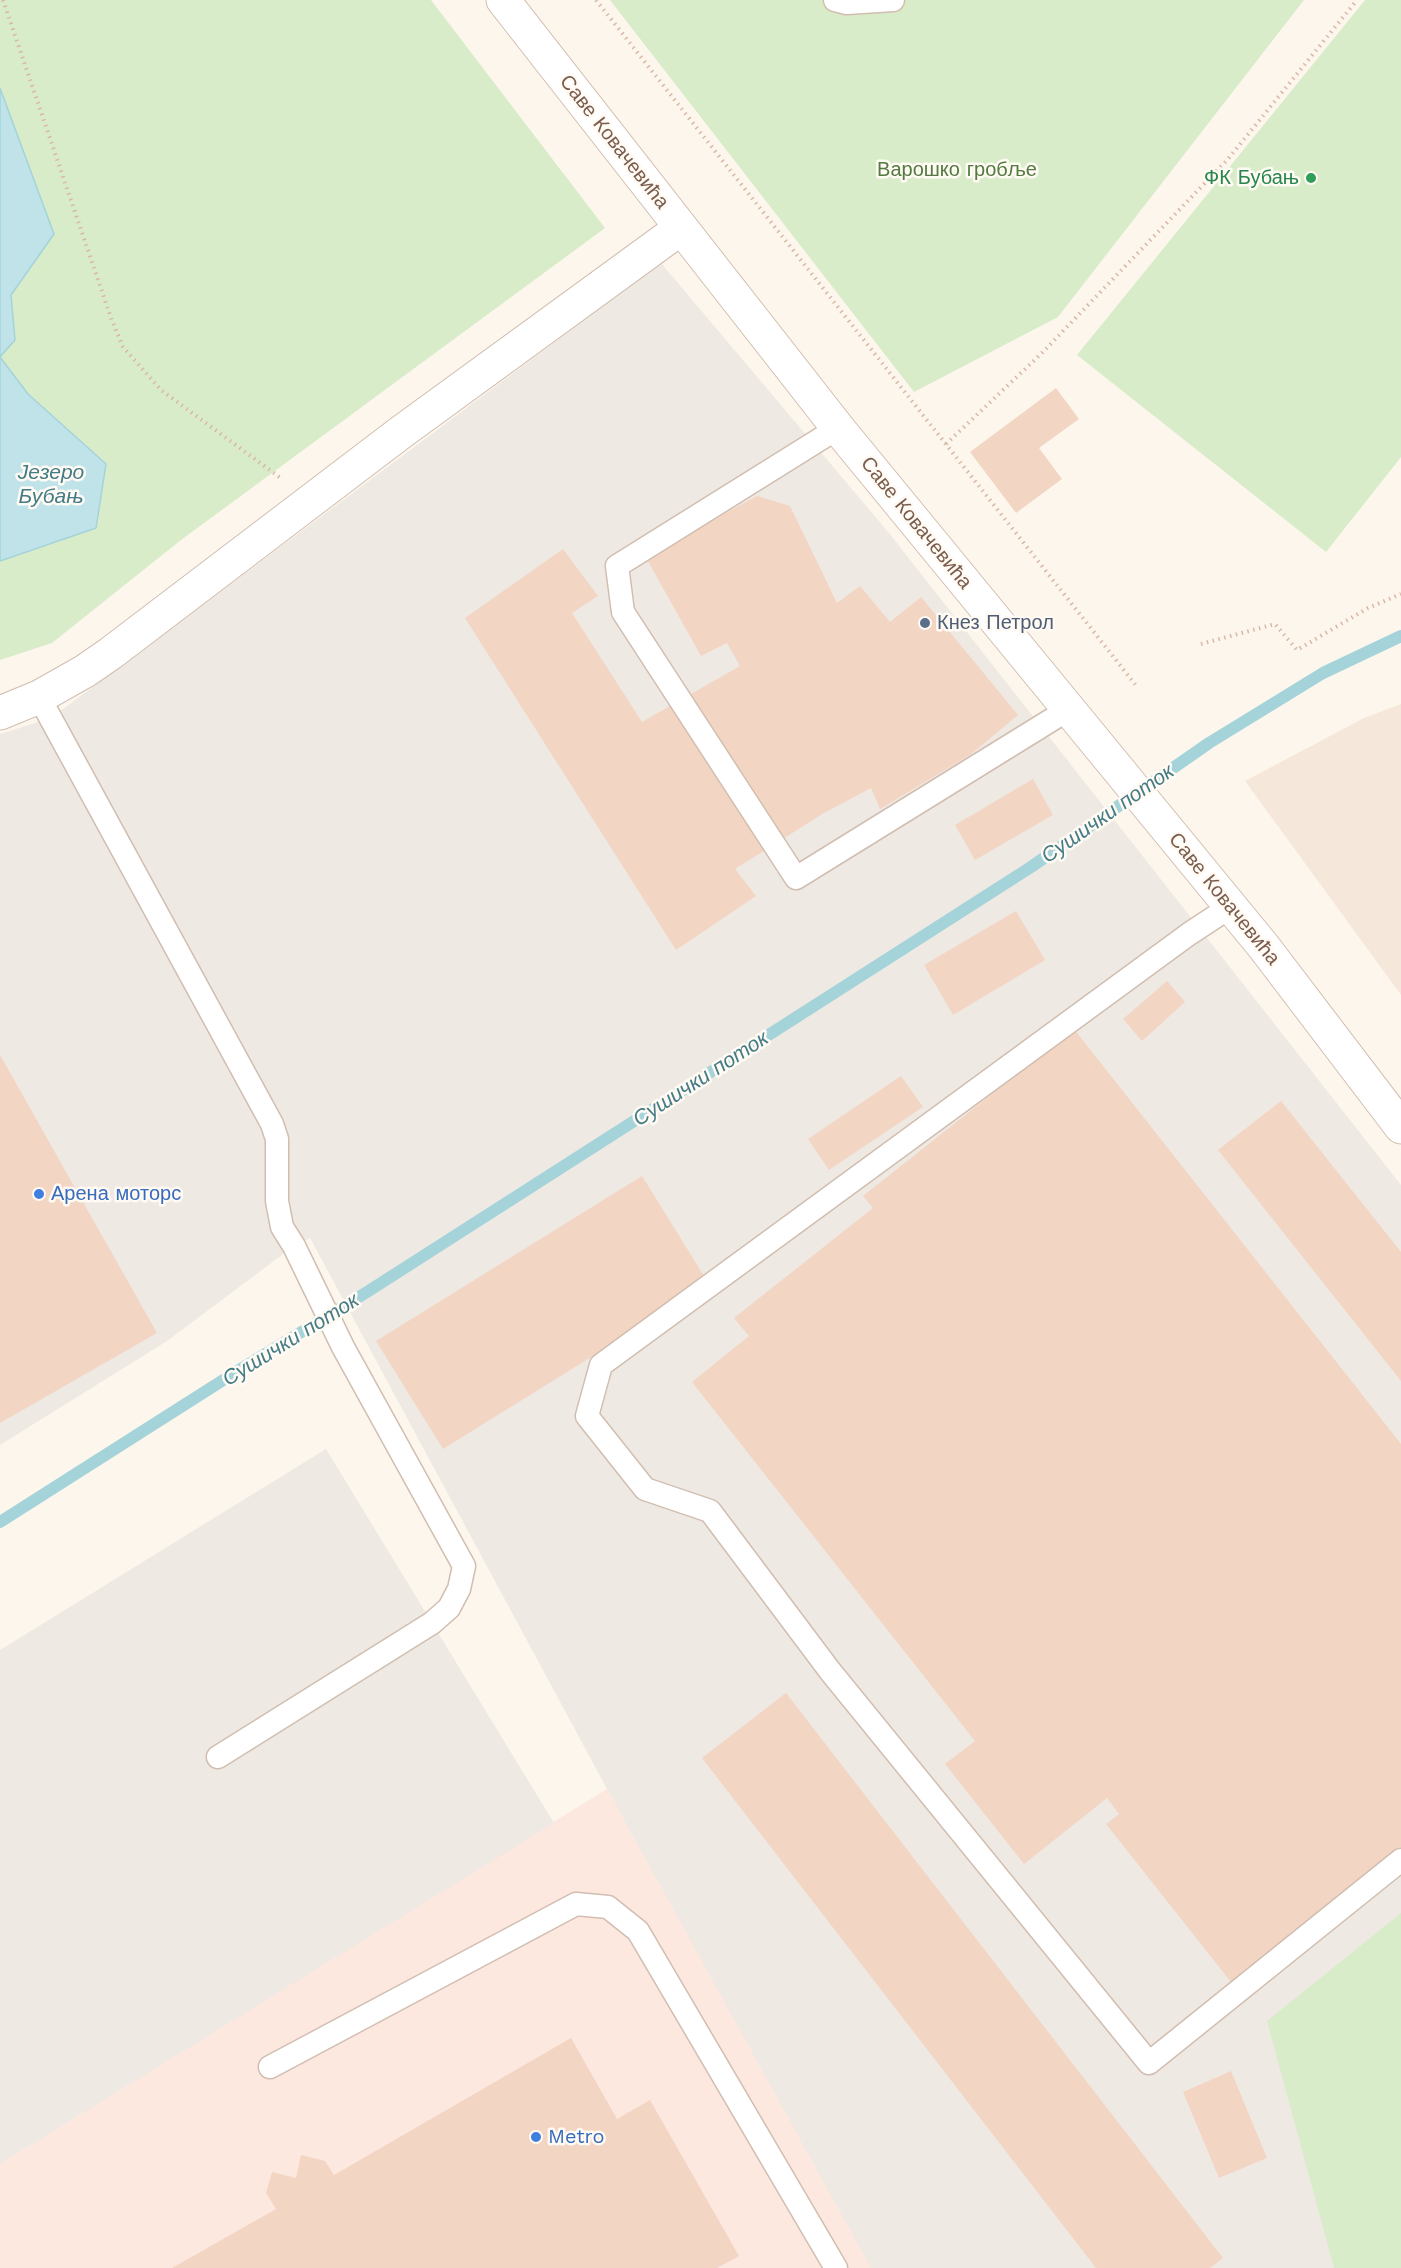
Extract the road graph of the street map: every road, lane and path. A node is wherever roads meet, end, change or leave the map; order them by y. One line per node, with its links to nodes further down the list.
1 (3, 0): 10 (path)
2 (503, 0): 7 (street, Саве Ковачевића)
3 (596, 0): 9 (path)
4 (835, 0): 5 (lane)
5 (893, 0)
6 (1357, 0): 9 (path)
7 (681, 228): 8 (street, Саве Ковачевића); 10 (street)
8 (838, 428): 15 (street, Саве Ковачевића); 15 (lane)
9 (946, 444): 13 (path)
10 (312, 501): 14 (street)
11 (1401, 594): 12 (path)
12 (1201, 644)
13 (1138, 688)
14 (39, 696): 16 (street); 19 (lane)
15 (1069, 709): 17 (street, Саве Ковачевића)
16 (0, 713)
17 (1230, 907): 18 (street, Саве Ковачевића); 20 (lane)
18 (1401, 1127)
19 (218, 1756)
20 (1401, 1860)
21 (270, 2067): 22 (lane)
22 (836, 2268)

